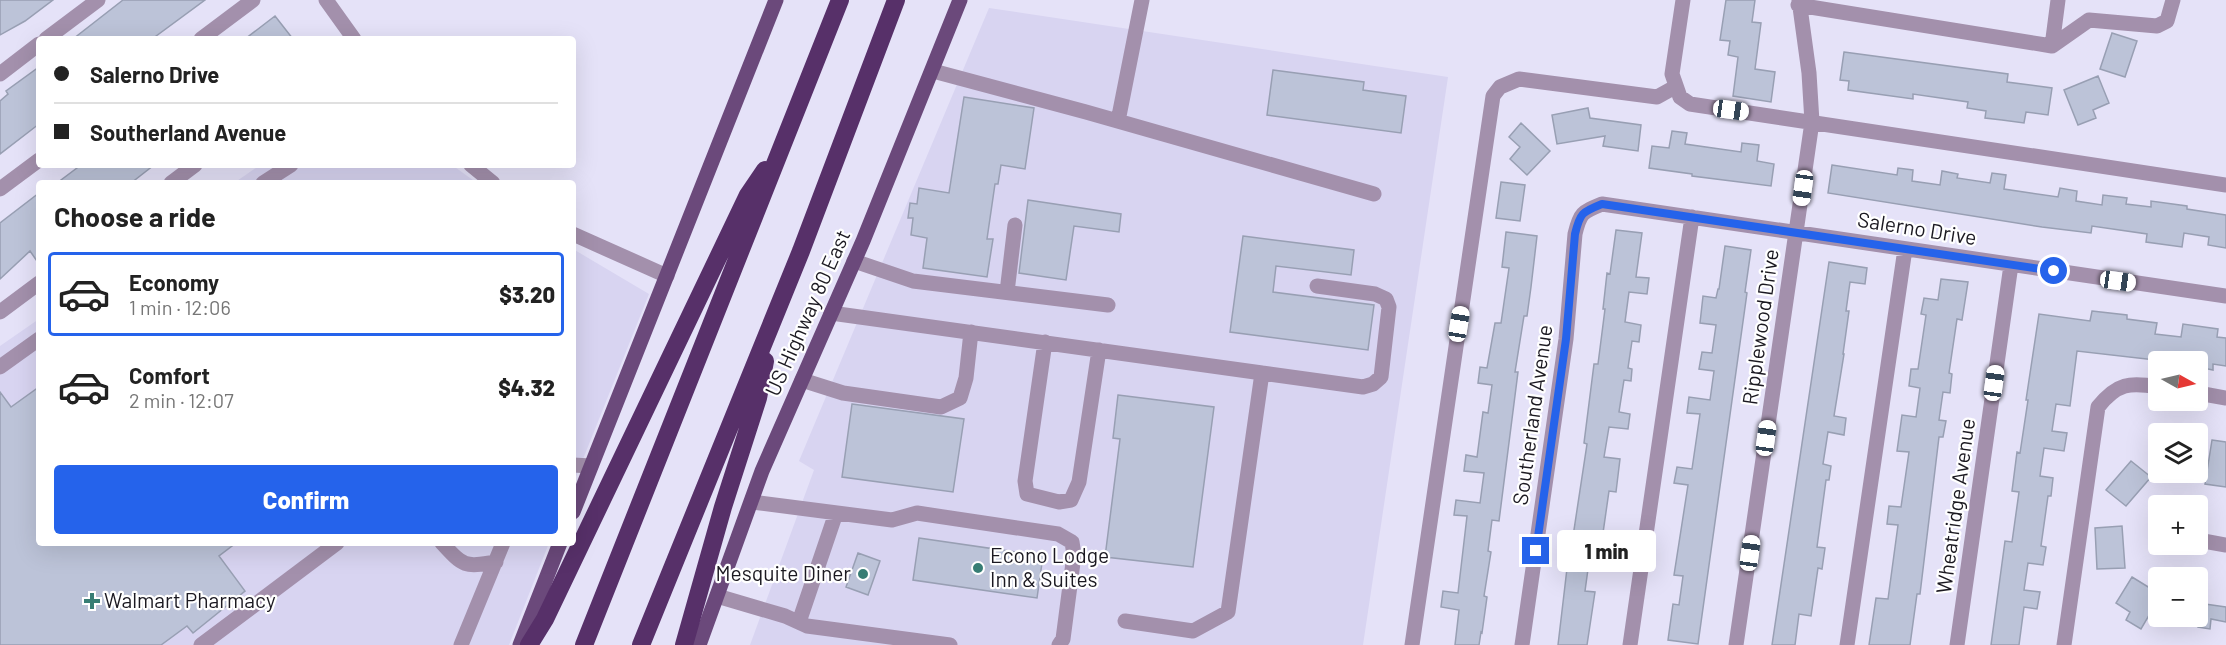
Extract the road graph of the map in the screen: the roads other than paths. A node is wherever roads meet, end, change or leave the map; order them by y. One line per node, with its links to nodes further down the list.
1 (98, 0): 13 (street)
2 (253, 0): 14 (street)
3 (327, 0): 15 (street)
4 (776, 0): 42 (main road)
5 (840, 0): 23 (highway)
6 (896, 0): 50 (highway)
7 (960, 0): 18 (main road, US Highway 80 East)
8 (1142, 0): 21 (street)
9 (1683, 0): 20 (street)
10 (2058, 0): 17 (street)
11 (2173, 0): 17 (street)
12 (1798, 3): 17 (street); 22 (street, Ripplewood Drive)
13 (50, 36)
14 (205, 36)
15 (352, 36)
16 (36, 46): 19 (street)
17 (2052, 46)
18 (933, 71): 21 (street); 40 (main road, US Highway 80 East)
19 (0, 74)
20 (1676, 87): 22 (street); 86 (street)
21 (1118, 121): 33 (street)
22 (1812, 123): 31 (street); 37 (street, Ripplewood Drive)
23 (785, 141): 79 (highway); 80 (highway)
24 (36, 162): 32 (street)
25 (191, 168): 28 (street)
26 (286, 168): 29 (street)
27 (475, 168): 30 (street)
28 (175, 180)
29 (268, 180)
30 (489, 180)
31 (2226, 185)
32 (0, 189)
33 (1374, 194)
34 (1602, 204): 35 (street, Salerno Drive); 87 (street, Southerland Avenue)
35 (1692, 217): 37 (street, Salerno Drive); 88 (street)
36 (1015, 225): 45 (street)
37 (1796, 231): 39 (street, Salerno Drive); 89 (street, Ripplewood Drive)
38 (576, 235): 42 (street)
39 (1905, 249): 41 (street, Salerno Drive); 90 (street)
40 (854, 261): 45 (street); 49 (main road, US Highway 80 East)
41 (2011, 265): 46 (street, Salerno Drive); 91 (street, Wheatridge Avenue)
42 (667, 276): 62 (main road)
43 (36, 285): 48 (street)
44 (1317, 285): 56 (street)
45 (1007, 292): 47 (street)
46 (2226, 296)
47 (1108, 305)
48 (0, 312)
49 (831, 312): 51 (street); 57 (main road, US Highway 80 East)
50 (771, 324): 81 (highway); 82 (highway)
51 (971, 332): 53 (street); 57 (street)
52 (36, 341): 55 (street)
53 (1045, 342): 54 (street); 54 (street)
54 (1099, 350): 56 (street)
55 (0, 367)
56 (1262, 373): 74 (street)
57 (802, 380): 63 (main road, US Highway 80 East)
58 (2148, 385): 92 (street)
59 (2208, 395): 60 (street)
60 (2226, 398)
61 (576, 465): 62 (street)
62 (591, 466): 64 (main road)
63 (752, 502): 65 (street); 73 (main road, US Highway 80 East)
64 (576, 504)
65 (836, 513): 75 (street); 85 (street)
66 (2208, 542): 67 (street)
67 (2226, 545)
68 (334, 546): 76 (street)
69 (445, 546): 72 (street)
70 (502, 546): 72 (street)
71 (559, 546): 78 (main road)
72 (495, 562): 77 (street)
73 (717, 596): 75 (street); 83 (main road, US Highway 80 East)
74 (1125, 621)
75 (799, 622): 84 (street)
76 (201, 645)
77 (461, 645)
78 (520, 645)
79 (529, 645)
80 (584, 645)
81 (641, 645)
82 (684, 645)
83 (699, 645)
84 (950, 645)
85 (1059, 645)
86 (1412, 645)
87 (1522, 645)
88 (1629, 645)
89 (1736, 645)
90 (1847, 645)
91 (1957, 645)
92 (2064, 645)

